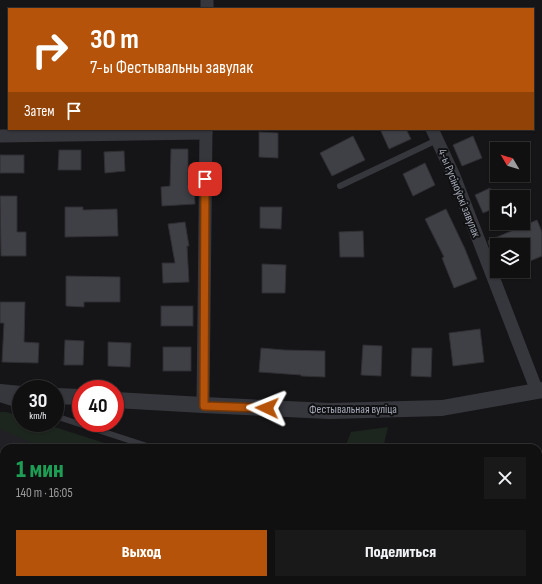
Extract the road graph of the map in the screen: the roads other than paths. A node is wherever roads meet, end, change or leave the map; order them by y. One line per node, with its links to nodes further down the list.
1 (206, 131): 3 (street); 11 (street)
2 (435, 135): 4 (lane); 5 (street, 4-ы Русіноўскі завулак)
3 (0, 136)
4 (340, 186)
5 (539, 391): 11 (street, Фестывальная вуліца)
6 (0, 392): 7 (street)
7 (12, 393)
8 (0, 399): 10 (lane)
9 (124, 401): 11 (street, Фестывальная вуліца)
10 (12, 403)
11 (204, 406)
12 (64, 419): 13 (lane)
13 (141, 444)

